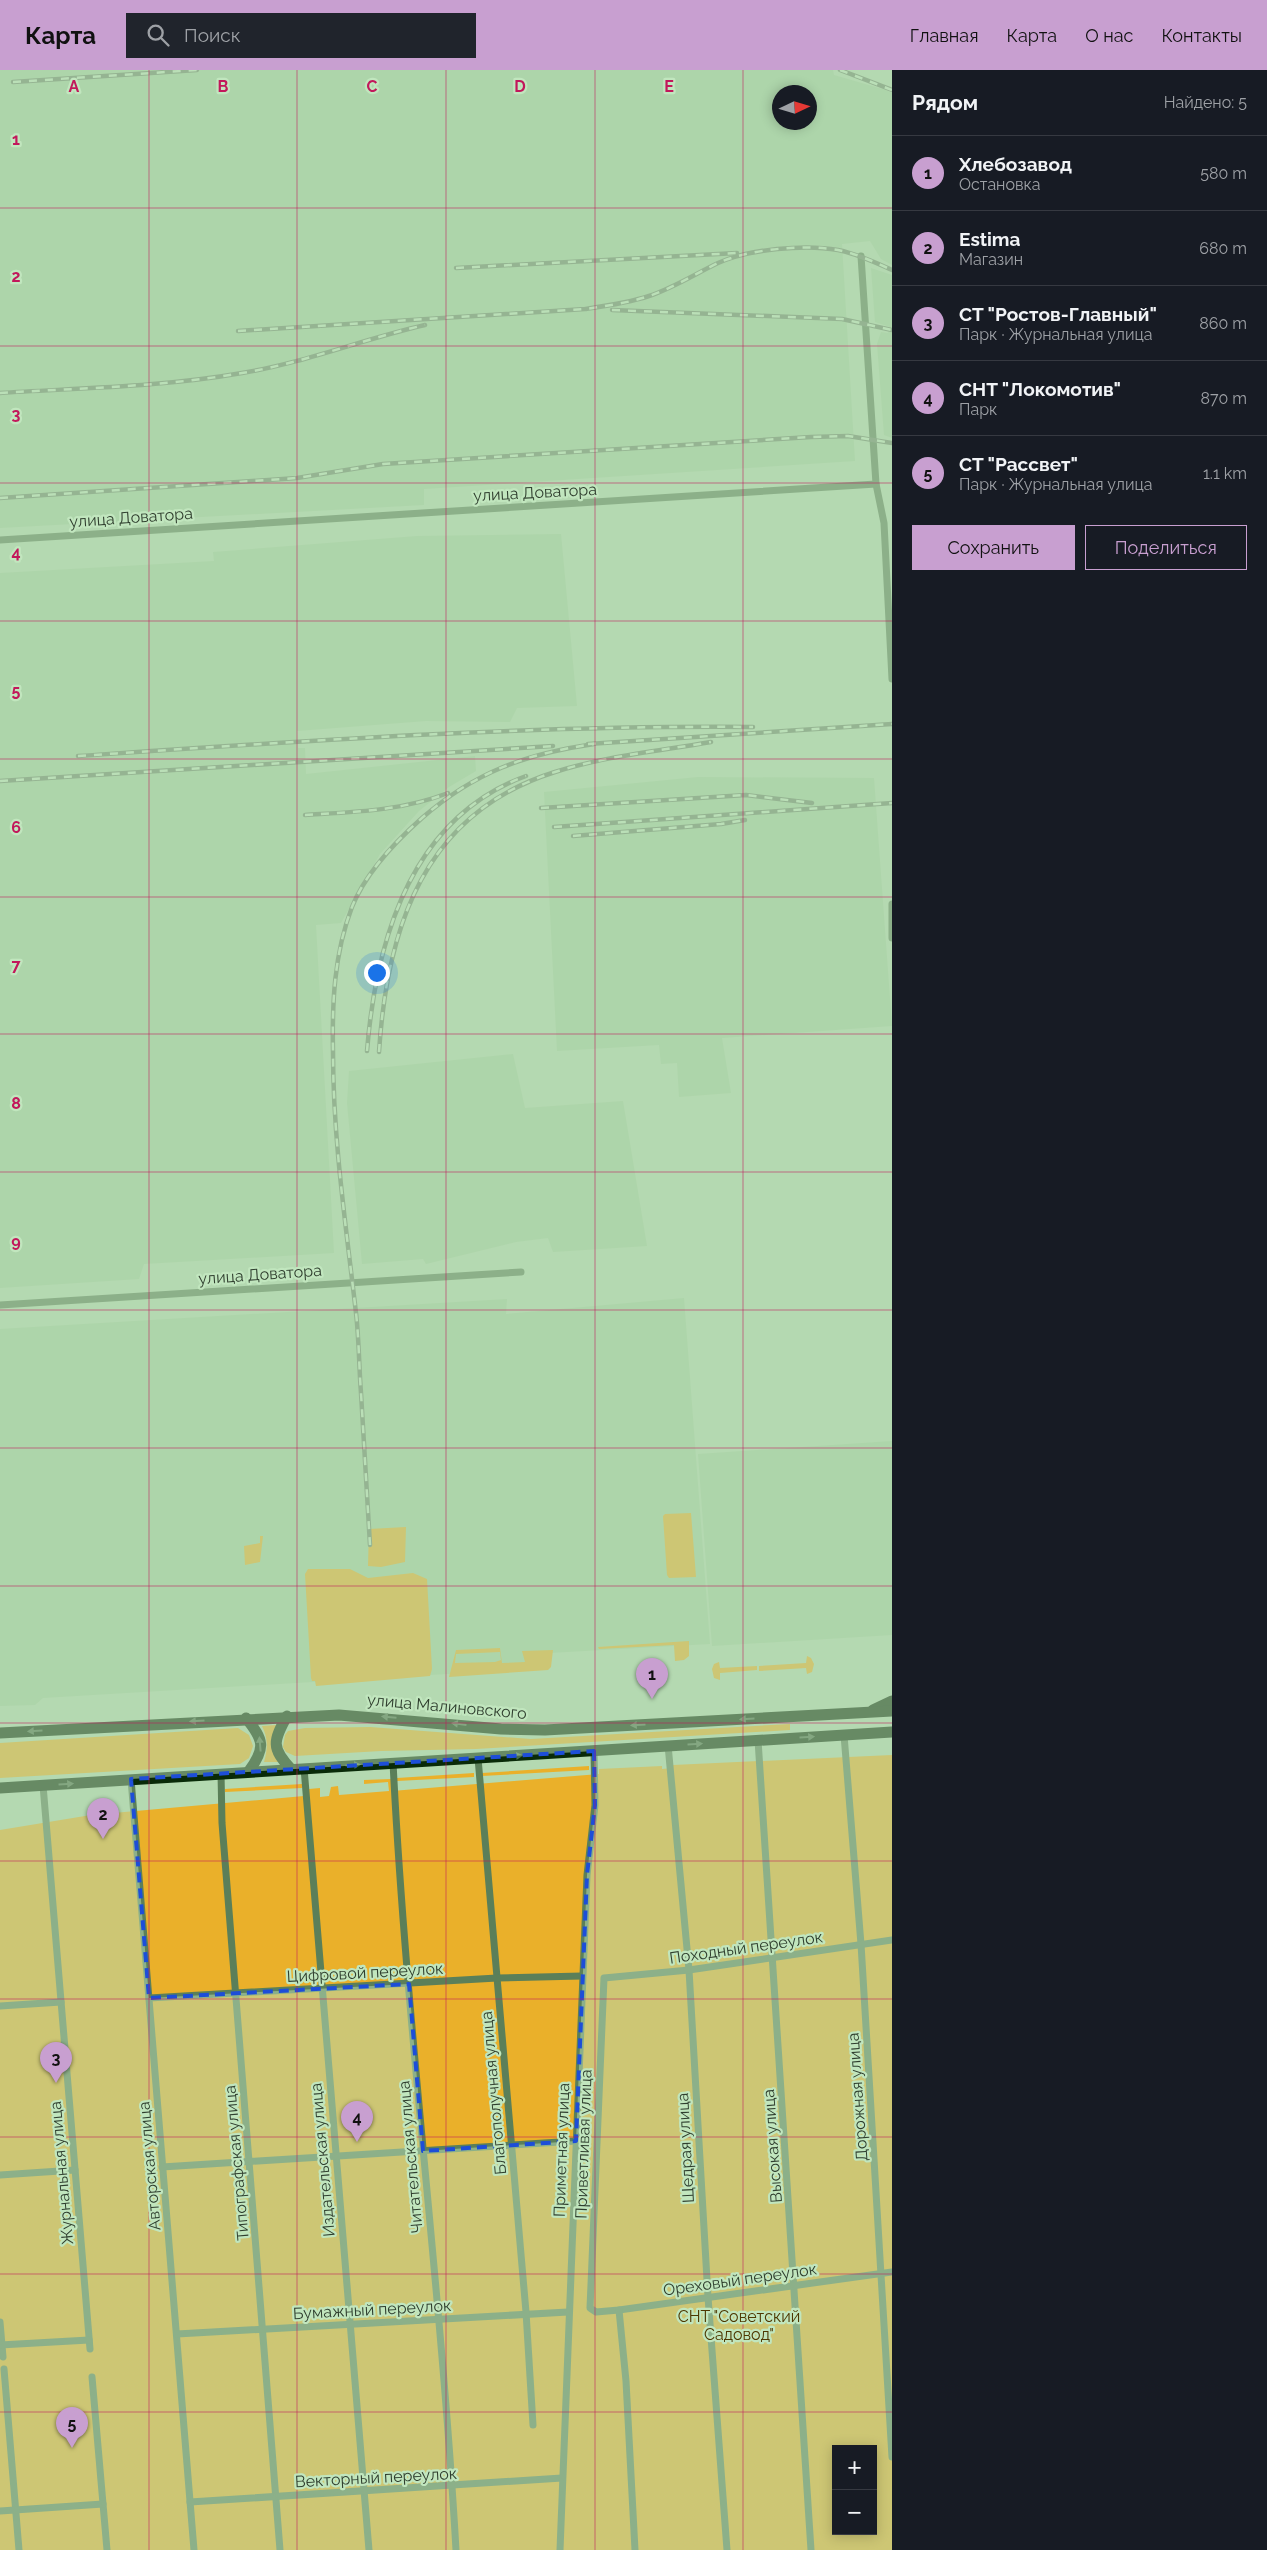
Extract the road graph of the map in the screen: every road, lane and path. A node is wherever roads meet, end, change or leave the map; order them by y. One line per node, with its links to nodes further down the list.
1 (862, 256): 2 (street)
2 (876, 484): 3 (street, улица Доватора); 4 (street)
3 (0, 540)
4 (892, 679)
5 (892, 904): 6 (street)
6 (892, 938)
7 (522, 1272): 8 (street, улица Доватора)
8 (0, 1305)
9 (892, 1701): 11 (highway)
10 (892, 1711): 11 (highway, улица Малиновского)
11 (867, 1712): 12 (highway, улица Малиновского, one-way to 12)
12 (286, 1716): 13 (highway, улица Малиновского); 25 (highway)
13 (246, 1718): 16 (highway, улица Малиновского, one-way to 16); 26 (highway, one-way to 13)
14 (892, 1732): 15 (highway)
15 (870, 1733): 17 (highway); 19 (highway)
16 (0, 1734)
17 (844, 1735): 18 (highway, one-way to 17); 32 (street, Дорожная улица)
18 (758, 1740): 20 (highway, one-way to 18); 33 (street, Высокая улица)
19 (892, 1740)
20 (668, 1745): 21 (highway); 34 (street, Щедрая улица)
21 (594, 1751): 22 (highway, one-way to 21); 35 (street, Приметная улица)
22 (478, 1758): 23 (highway); 36 (street, Благополучная улица)
23 (393, 1762): 24 (highway, one-way to 23); 38 (street, Читательская улица)
24 (304, 1768): 25 (highway); 39 (street, Издательская улица)
25 (290, 1769): 26 (highway)
26 (249, 1772): 27 (highway)
27 (221, 1774): 28 (highway); 40 (street, Типографская улица)
28 (131, 1779): 29 (highway, one-way to 28); 41 (street, Авторская улица)
29 (43, 1785): 30 (highway); 42 (street, Журнальная улица)
30 (0, 1788)
31 (892, 1940): 32 (street, Походный переулок)
32 (861, 1944): 33 (street, Походный переулок); 53 (street, Дорожная улица)
33 (773, 1957): 34 (street, Походный переулок); 54 (street, Высокая улица)
34 (688, 1970): 37 (street, Походный переулок); 55 (street, Щедрая улица)
35 (582, 1976): 36 (street, Цифровой переулок); 44 (street, Приметная улица)
36 (496, 1978): 38 (street, Цифровой переулок); 45 (street, Благополучная улица)
37 (604, 1978): 57 (street, Приветливая улица)
38 (409, 1984): 39 (street, Цифровой переулок); 46 (street, Читательская улица)
39 (321, 1988): 40 (street, Цифровой переулок); 47 (street, Издательская улица)
40 (236, 1992): 41 (street, Цифровой переулок); 48 (street, Типографская улица)
41 (149, 1998): 49 (street, Авторская улица)
42 (61, 2002): 43 (street); 50 (street, Журнальная улица)
43 (0, 2006)
44 (576, 2141): 45 (street); 59 (street, Приметная улица)
45 (512, 2145): 46 (street); 58 (street, Благополучная улица)
46 (423, 2151): 47 (street); 60 (street, Читательская улица)
47 (336, 2156): 48 (street); 62 (street, Издательская улица)
48 (250, 2162): 49 (street); 63 (street, Типографская улица)
49 (162, 2167): 64 (street, Авторская улица)
50 (75, 2170): 51 (street); 65 (street, Журнальная улица)
51 (0, 2175)
52 (892, 2272): 53 (street, Ореховый переулок)
53 (882, 2273): 54 (street, Ореховый переулок); 72 (street, Дорожная улица)
54 (795, 2286): 55 (street, Ореховый переулок); 90 (street, Высокая улица)
55 (708, 2297): 56 (street, Ореховый переулок); 89 (street, Щедрая улица)
56 (619, 2310): 57 (street, Ореховый переулок); 88 (street)
57 (592, 2311)
58 (526, 2312): 59 (street, Бумажный переулок); 60 (street, Бумажный переулок); 71 (street, Благополучная улица)
59 (568, 2312): 73 (street, Приметная улица)
60 (438, 2319): 62 (street, Бумажный переулок); 74 (street, Читательская улица)
61 (0, 2322): 66 (street)
62 (350, 2323): 63 (street, Бумажный переулок); 75 (street, Издательская улица)
63 (263, 2329): 64 (street, Бумажный переулок); 76 (street, Типографская улица)
64 (177, 2334): 77 (street, Авторская улица)
65 (89, 2340): 66 (street); 67 (street, Журнальная улица)
66 (1, 2345): 68 (street)
67 (90, 2349)
68 (3, 2357)
69 (4, 2369): 79 (street)
70 (92, 2377): 78 (street)
71 (533, 2425)
72 (892, 2457)
73 (562, 2478): 74 (street, Векторный переулок); 87 (street, Приметная улица)
74 (452, 2486): 75 (street, Векторный переулок); 86 (street, Читательская улица)
75 (364, 2492): 76 (street, Векторный переулок); 85 (street, Издательская улица)
76 (277, 2496): 77 (street, Векторный переулок); 84 (street, Типографская улица)
77 (190, 2502): 83 (street, Авторская улица)
78 (103, 2504): 79 (street); 82 (street)
79 (15, 2510): 80 (street); 81 (street)
80 (0, 2511)
81 (18, 2550)
82 (107, 2550)
83 (194, 2550)
84 (280, 2550)
85 (369, 2550)
86 (456, 2550)
87 (560, 2550)
88 (634, 2550)
89 (727, 2550)
90 (811, 2550)

